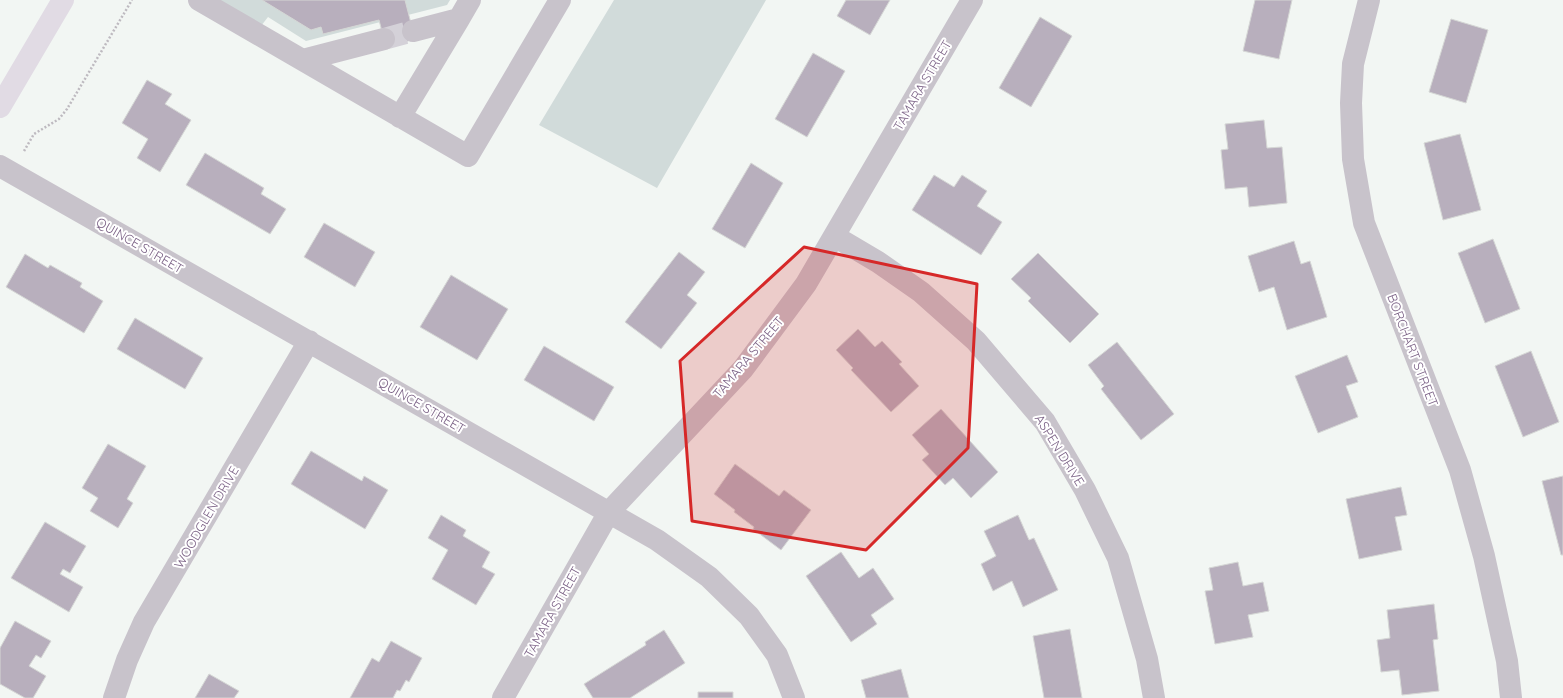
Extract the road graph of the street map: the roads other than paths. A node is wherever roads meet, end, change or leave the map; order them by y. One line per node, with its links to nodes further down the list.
1 (63, 0): 11 (main road)
2 (199, 0): 10 (street)
3 (470, 0): 7 (street)
4 (560, 0): 12 (street)
5 (972, 0): 14 (street, TAMARA STREET)
6 (1370, 0): 21 (street, BORCHART STREET)
7 (459, 19): 8 (street); 12 (street)
8 (413, 31)
9 (384, 39): 10 (street)
10 (303, 60): 12 (street)
11 (0, 107)
12 (400, 117)
13 (6, 169): 15 (street, QUINCE STREET)
14 (834, 236): 16 (street, TAMARA STREET); 20 (street, ASPEN DRIVE)
15 (309, 341): 16 (street, QUINCE STREET); 17 (street, WOODGLEN DRIVE)
16 (609, 512): 18 (street, TAMARA STREET); 19 (street, QUINCE STREET)
17 (114, 698)
18 (503, 698)
19 (794, 698)
20 (1154, 698)
21 (1511, 698)

